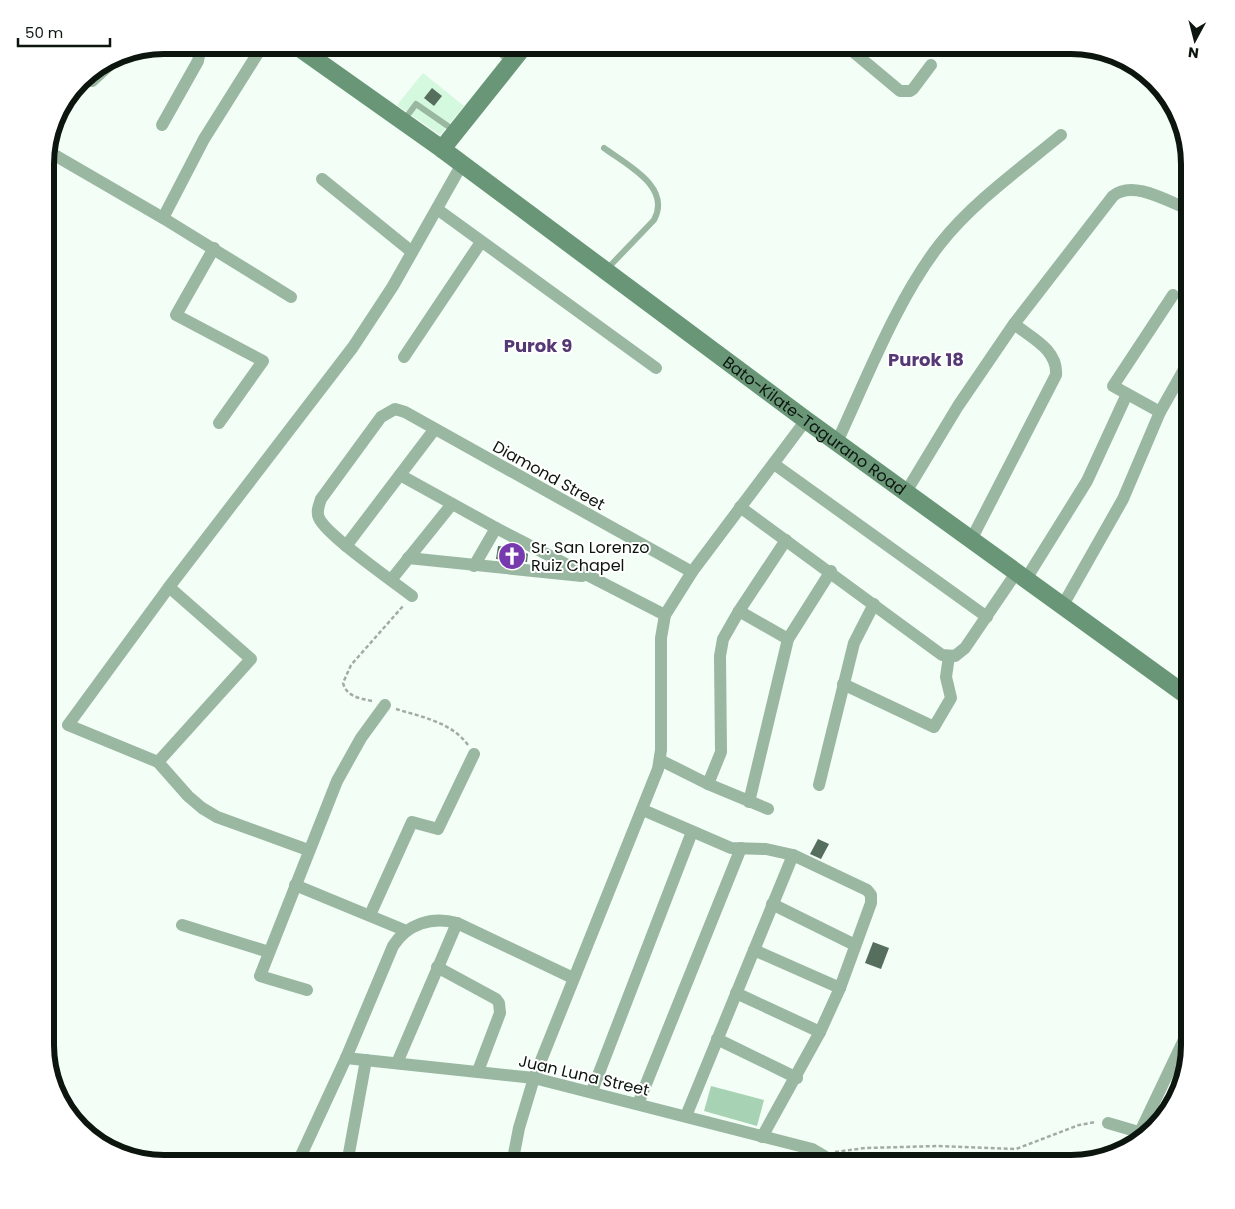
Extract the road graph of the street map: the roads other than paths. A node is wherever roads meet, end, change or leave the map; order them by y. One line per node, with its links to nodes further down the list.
1 (199, 54): 12 (street)
2 (257, 54): 22 (street)
3 (308, 54): 11 (street, Bato-Kilate-Tagurano Road)
4 (505, 54): 7 (street)
5 (518, 54): 7 (street)
6 (856, 54): 8 (street)
7 (512, 61): 13 (street)
8 (931, 66)
9 (97, 77): 10 (street)
10 (92, 82)
11 (403, 121): 13 (lane); 16 (street, Bato-Kilate-Tagurano Road)
12 (162, 125)
13 (456, 132): 16 (street)
14 (1061, 135): 38 (street)
15 (604, 148): 26 (lane)
16 (442, 149): 18 (street, Bato-Kilate-Tagurano Road)
17 (54, 155): 22 (street)
18 (462, 164): 21 (street); 26 (street, Bato-Kilate-Tagurano Road)
19 (322, 179): 25 (street)
20 (1181, 207): 29 (street)
21 (436, 209): 23 (street); 25 (street)
22 (163, 218): 24 (street)
23 (481, 242): 30 (street); 31 (street)
24 (214, 248): 28 (street); 36 (street)
25 (412, 252): 55 (street)
26 (606, 270): 35 (street, Bato-Kilate-Tagurano Road)
27 (1173, 295): 33 (street)
28 (292, 297)
29 (1014, 324): 41 (street); 46 (street)
30 (404, 357)
31 (656, 368)
32 (1181, 375): 34 (street)
33 (1127, 394): 34 (street); 53 (street)
34 (1160, 412): 58 (street)
35 (806, 420): 38 (street, Bato-Kilate-Tagurano Road); 39 (street)
36 (219, 423)
37 (434, 430): 40 (street); 47 (street, Diamond Street); 51 (street, Diamond Street)
38 (837, 442): 41 (street, Bato-Kilate-Tagurano Road)
39 (774, 464): 43 (street); 61 (street)
40 (400, 475): 42 (street); 47 (street)
41 (906, 492): 46 (street, Bato-Kilate-Tagurano Road)
42 (452, 504): 44 (street); 48 (street)
43 (740, 506): 45 (street); 51 (street)
44 (496, 528): 49 (street); 52 (street)
45 (786, 540): 50 (street); 59 (street)
46 (971, 540): 53 (street, Bato-Kilate-Tagurano Road)
47 (346, 546): 54 (street)
48 (408, 558): 49 (street); 54 (street)
49 (474, 566): 52 (street)
50 (831, 571): 57 (street); 62 (street)
51 (692, 572): 60 (street)
52 (591, 576): 60 (street)
53 (1021, 576): 58 (street, Bato-Kilate-Tagurano Road); 61 (street)
54 (391, 580): 56 (street)
55 (169, 587): 69 (street); 69 (street)
56 (412, 596)
57 (874, 604): 63 (street); 64 (street)
58 (1063, 605): 65 (street, Bato-Kilate-Tagurano Road)
59 (739, 612): 62 (street); 70 (street)
60 (665, 615): 68 (street)
61 (987, 617): 63 (street)
62 (788, 639): 72 (street)
63 (949, 656): 64 (street)
64 (843, 684): 71 (street)
65 (1181, 691)
66 (385, 705): 77 (street)
67 (474, 754): 81 (street)
68 (660, 760): 70 (street); 74 (street)
69 (158, 762): 77 (street)
70 (708, 784): 72 (street)
71 (819, 785)
72 (749, 802): 73 (street)
73 (768, 809)
74 (643, 810): 75 (street); 89 (street)
75 (692, 832): 76 (street); 102 (street)
76 (741, 848): 78 (street); 103 (street)
77 (308, 850): 79 (street)
78 (793, 855): 80 (street); 85 (street)
79 (295, 885): 81 (street); 87 (street)
80 (772, 904): 85 (street); 86 (street)
81 (370, 915): 84 (street)
82 (457, 922): 84 (street); 88 (street); 89 (street)
83 (182, 925): 87 (street)
84 (404, 930): 96 (street)
85 (855, 945): 90 (street)
86 (754, 950): 90 (street); 92 (street)
87 (269, 952): 91 (street)
88 (437, 967): 98 (street); 99 (street)
89 (573, 978): 100 (street)
90 (840, 988): 93 (street)
91 (307, 990)
92 (736, 993): 93 (street); 94 (street)
93 (820, 1032): 101 (street)
94 (717, 1039): 101 (street); 104 (street)
95 (1181, 1048): 106 (street)
96 (346, 1058): 97 (street, Juan Luna Street); 109 (street)
97 (366, 1060): 98 (street, Juan Luna Street); 110 (street)
98 (398, 1063): 99 (street, Juan Luna Street)
99 (478, 1071): 100 (street, Juan Luna Street)
100 (534, 1078): 102 (street, Juan Luna Street); 111 (street)
101 (797, 1078): 108 (street)
102 (592, 1091): 103 (street, Juan Luna Street)
103 (638, 1104): 104 (street, Juan Luna Street)
104 (686, 1116): 108 (street, Juan Luna Street)
105 (1108, 1123): 107 (street)
106 (1149, 1123)
107 (1139, 1131)
108 (762, 1138): 112 (street, Juan Luna Street)
109 (301, 1155)
110 (350, 1155)
111 (514, 1155)
112 (819, 1155)

